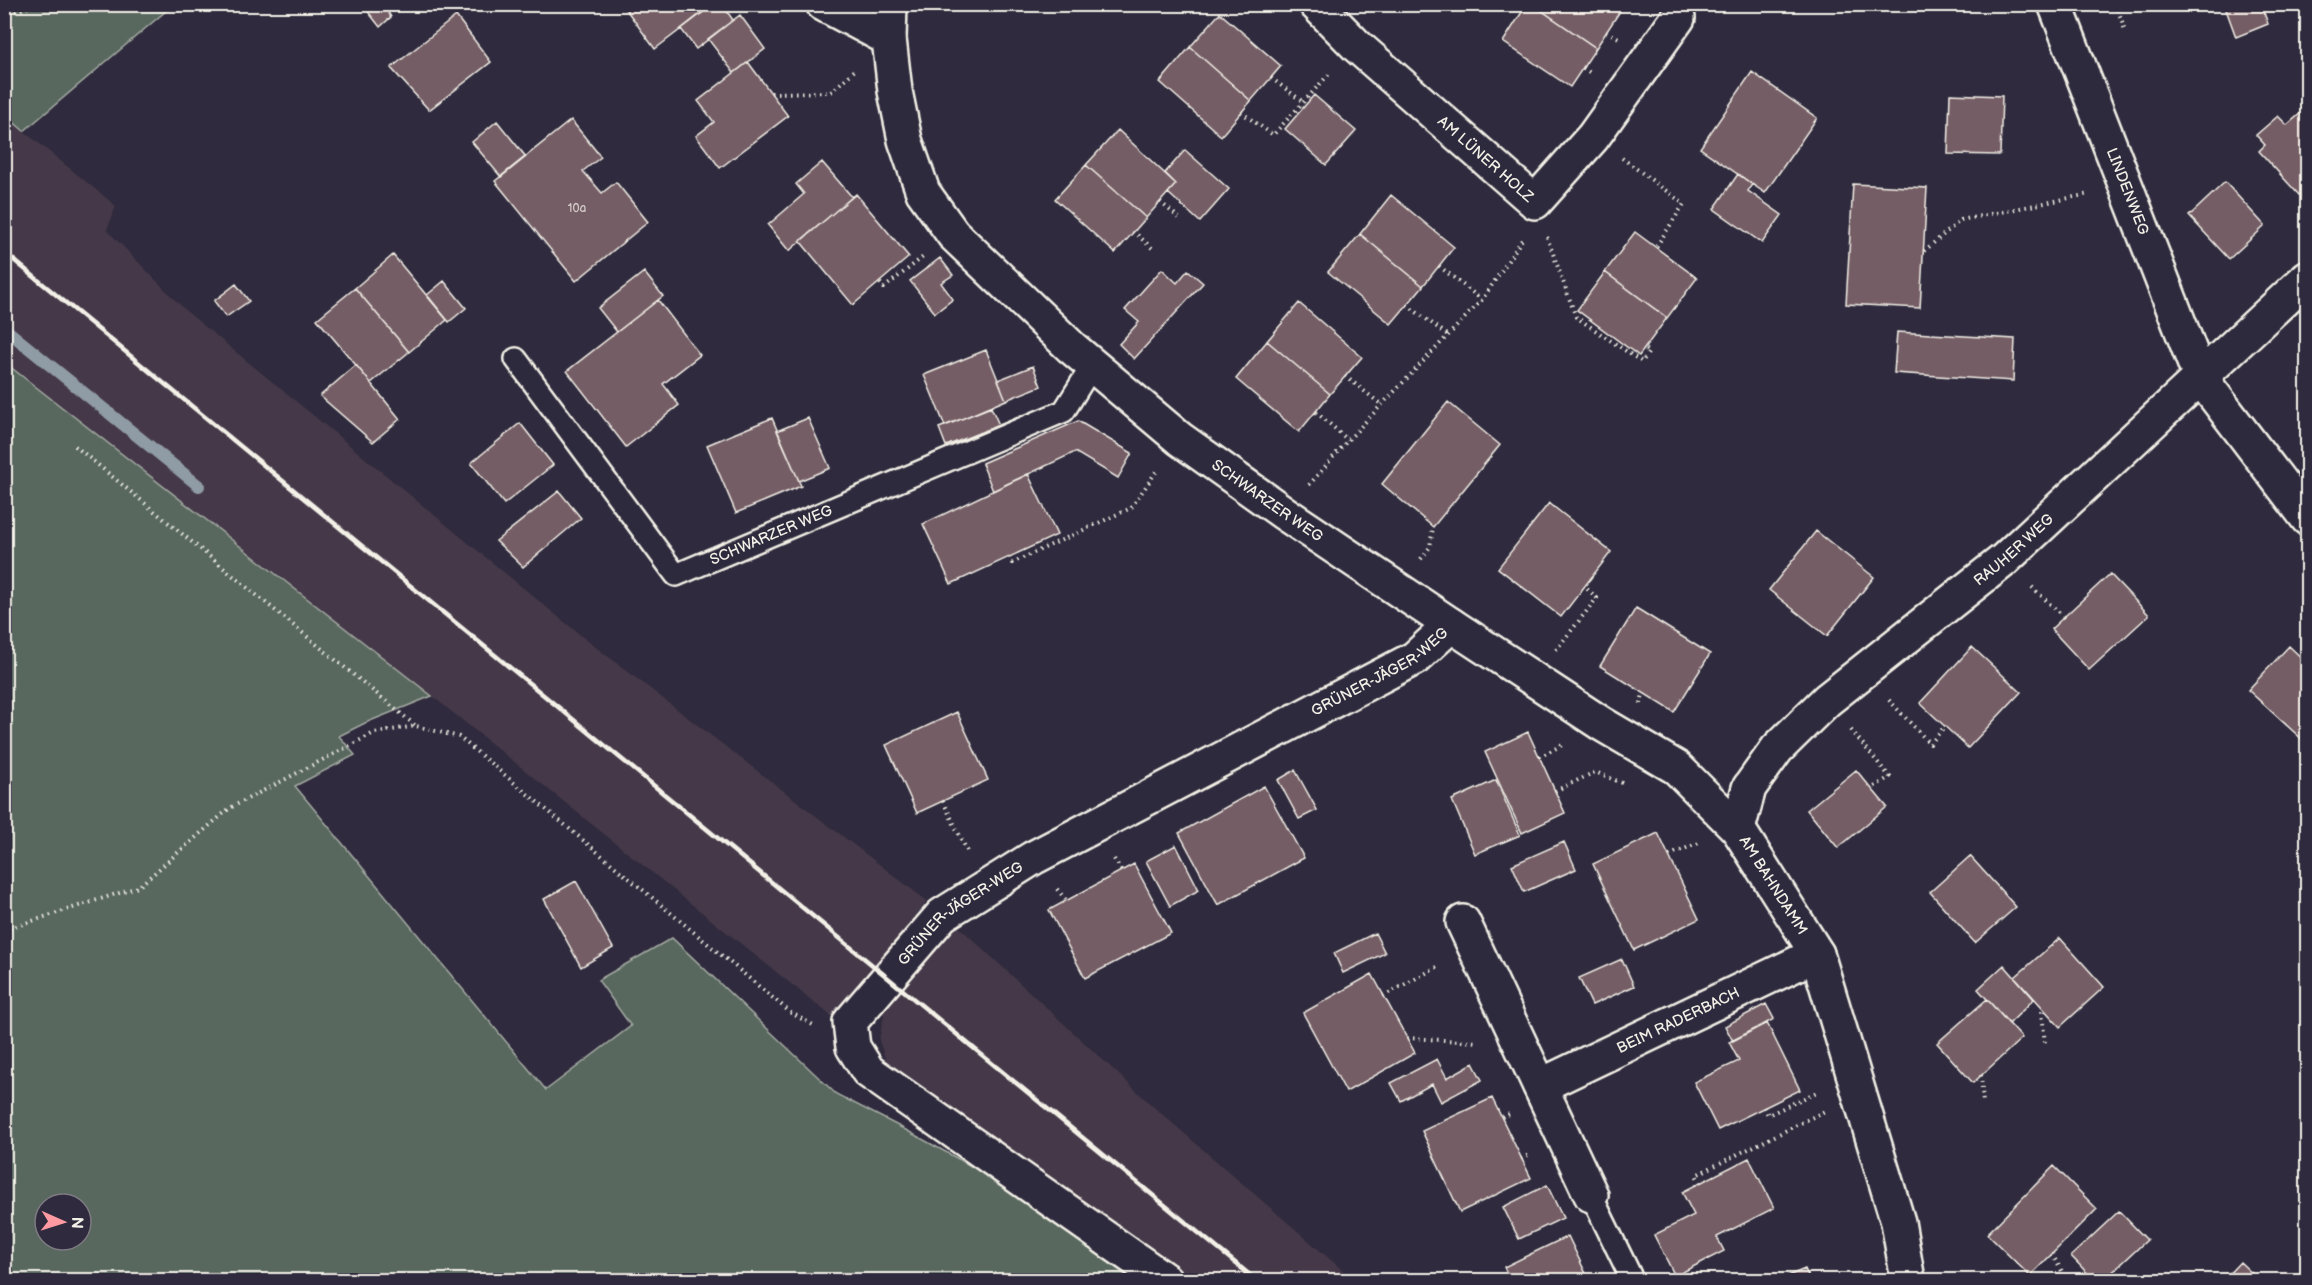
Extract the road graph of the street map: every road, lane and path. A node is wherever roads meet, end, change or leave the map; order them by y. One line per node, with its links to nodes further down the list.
1 (36, 4): 7 (path)
2 (823, 4): 10 (street)
3 (890, 4): 10 (street)
4 (1316, 4): 11 (street, AM LÜNER HOLZ)
5 (2055, 4): 17 (street, LINDENWEG)
6 (2116, 4): 9 (path)
7 (4, 16)
8 (1678, 18): 16 (street, AM LÜNER HOLZ)
9 (2125, 30)
10 (889, 39): 13 (path); 22 (street, SCHWARZER WEG)
11 (1357, 46): 14 (path); 19 (street, AM LÜNER HOLZ)
12 (1271, 78): 14 (path)
13 (771, 93)
14 (1302, 101): 15 (path)
15 (1241, 112)
16 (1593, 137): 19 (street, AM LÜNER HOLZ); 23 (path)
17 (2125, 186): 25 (path); 36 (street, LINDENWEG)
18 (1160, 202): 20 (path)
19 (1534, 202): 29 (path); 32 (path)
20 (1179, 218)
21 (1133, 231): 24 (path)
22 (953, 234): 28 (path); 34 (street, SCHWARZER WEG)
23 (1656, 247)
24 (1152, 249)
25 (1924, 251)
26 (1439, 266): 29 (path)
27 (2307, 277): 36 (street, RAUHER WEG)
28 (880, 283)
29 (1482, 300): 31 (path)
30 (1407, 304): 31 (path)
31 (1449, 336): 37 (path)
32 (1644, 349)
33 (516, 360): 34 (lane, SCHWARZER WEG)
34 (1092, 366): 39 (street, SCHWARZER WEG)
35 (1346, 376): 37 (path)
36 (2200, 377): 43 (street, LINDENWEG); 45 (street, RAUHER WEG)
37 (1382, 405): 40 (path)
38 (1316, 412): 40 (path)
39 (1180, 439): 42 (street, SCHWARZER WEG); 44 (path)
40 (1348, 440): 42 (path)
41 (75, 446): 52 (path)
42 (1284, 513): 48 (street, SCHWARZER WEG)
43 (2307, 519)
44 (1010, 557)
45 (2004, 560): 47 (path); 49 (street, RAUHER WEG)
46 (1585, 586): 50 (path)
47 (2064, 617)
48 (1451, 625): 50 (street, AM BAHNDAMM); 59 (street, GRÜNER-JÄGER-WEG)
49 (1863, 672): 51 (street, RAUHER WEG); 53 (path)
50 (1533, 679): 58 (street, AM BAHNDAMM)
51 (1827, 700): 55 (path); 58 (street, RAUHER WEG)
52 (416, 726): 60 (path); 68 (path)
53 (1945, 726)
54 (1626, 785): 56 (path)
55 (1871, 789)
56 (1555, 791)
57 (943, 801): 59 (path)
58 (1738, 829): 62 (street, AM BAHNDAMM)
59 (985, 888): 68 (street, GRÜNER-JÄGER-WEG)
60 (4, 930)
61 (1468, 935): 63 (path); 66 (street)
62 (1817, 954): 70 (street, AM BAHNDAMM); 71 (street, BEIM RADERBACH)
63 (1383, 996)
64 (2042, 1011): 67 (path)
65 (1407, 1038): 66 (path)
66 (1520, 1044): 71 (street)
67 (2045, 1046)
68 (853, 1047): 78 (street)
69 (1981, 1075): 72 (path)
70 (1856, 1085): 73 (path); 74 (path); 79 (street, AM BAHNDAMM)
71 (1539, 1086): 75 (street)
72 (1983, 1103)
73 (1764, 1107)
74 (1700, 1183)
75 (1591, 1195): 77 (lane)
76 (2052, 1254): 80 (path)
77 (1629, 1275)
78 (1165, 1281)
79 (1908, 1281)
80 (2067, 1281)

